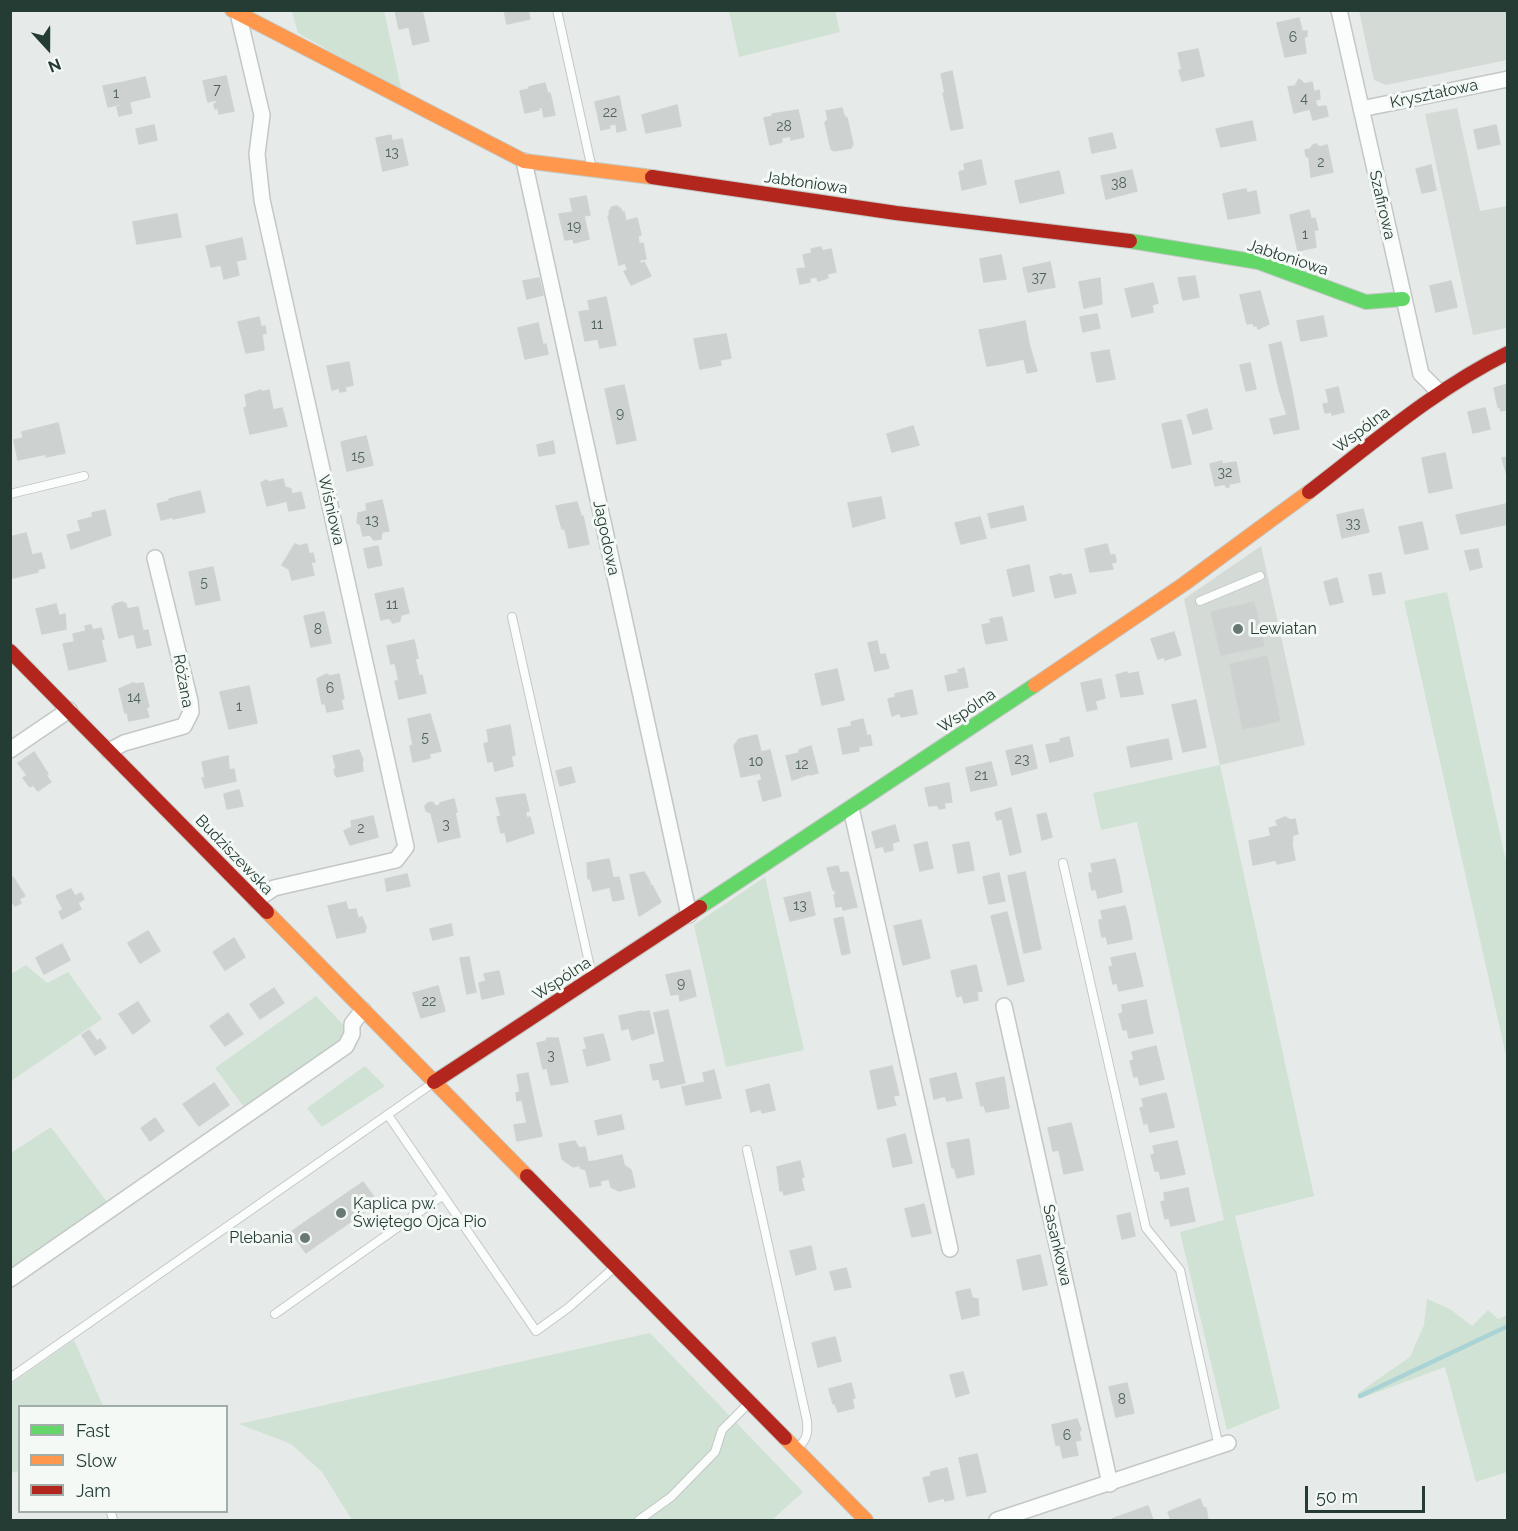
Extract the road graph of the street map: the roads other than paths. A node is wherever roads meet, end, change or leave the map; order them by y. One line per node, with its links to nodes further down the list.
1 (557, 10): 7 (lane)
2 (1339, 10): 5 (street, Szafirowa)
3 (235, 11): 6 (street, Jabłoniowa); 23 (street, Wiśniowa)
4 (1508, 79): 5 (street, Kryształowa)
5 (1361, 110): 8 (street, Szafirowa)
6 (524, 161): 7 (street, Jabłoniowa); 24 (street, Jagodowa)
7 (593, 170): 8 (street, Jabłoniowa)
8 (1403, 299): 10 (street, Szafirowa)
9 (1508, 353): 10 (street, Wspólna)
10 (1439, 392): 21 (street, Wspólna)
11 (84, 476): 12 (lane)
12 (10, 494)
13 (155, 558): 20 (street, Różana)
14 (1260, 576): 15 (lane)
15 (1200, 601)
16 (512, 617): 25 (lane)
17 (10, 651): 18 (street, Budziszewska)
18 (69, 710): 19 (street); 20 (street, Budziszewska)
19 (10, 750)
20 (109, 751): 23 (street, Budziszewska)
21 (851, 807): 24 (street, Wspólna); 32 (street)
22 (1063, 863): 38 (lane)
23 (256, 900): 27 (street, Budziszewska)
24 (689, 915): 25 (street, Wspólna)
25 (593, 978): 28 (street, Wspólna)
26 (1004, 1006): 40 (street, Sasankowa)
27 (363, 1010): 28 (street, Budziszewska); 34 (street)
28 (435, 1082): 29 (lane); 33 (street, Budziszewska)
29 (388, 1115): 31 (lane); 36 (lane)
30 (747, 1150): 39 (lane)
31 (442, 1196): 33 (lane); 35 (lane)
32 (950, 1249)
33 (616, 1266): 37 (street, Budziszewska)
34 (10, 1279)
35 (275, 1314)
36 (10, 1378)
37 (749, 1402): 39 (street, Budziszewska); 41 (lane)
38 (1223, 1445): 40 (street)
39 (796, 1449): 42 (street, Budziszewska)
40 (1110, 1484): 43 (street)
41 (639, 1521)
42 (866, 1521)
43 (997, 1521)

